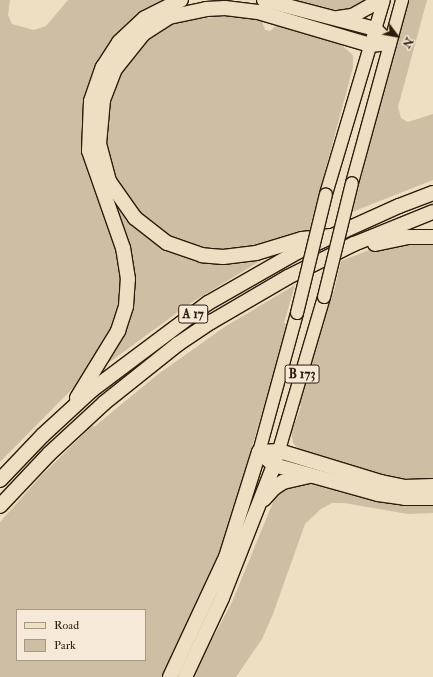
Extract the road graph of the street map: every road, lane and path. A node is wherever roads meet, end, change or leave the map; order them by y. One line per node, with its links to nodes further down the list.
1 (181, 0): 15 (highway)
2 (264, 0): 6 (highway)
3 (376, 0): 6 (highway)
4 (384, 0): 7 (main road, B 173)
5 (402, 0): 8 (main road, B 173)
6 (338, 18): 7 (highway)
7 (375, 29): 8 (highway); 9 (main road, B 173)
8 (389, 43): 9 (highway); 16 (main road, B 173, bridge)
9 (370, 45): 12 (highway); 17 (main road, B 173, bridge)
10 (433, 193): 12 (highway, A 17)
11 (433, 212): 14 (highway, A 17)
12 (330, 236): 15 (highway, A 17)
13 (433, 237): 14 (highway)
14 (354, 244): 24 (highway, A 17)
15 (68, 411): 20 (highway, A 17)
16 (279, 451): 17 (highway); 18 (main road, B 173); 21 (highway)
17 (259, 452): 18 (highway); 25 (highway, B 173)
18 (274, 465): 19 (highway); 23 (highway, B 173)
19 (310, 476): 22 (highway); 23 (highway)
20 (0, 480)
21 (433, 486)
22 (433, 498)
23 (260, 503): 26 (highway, B 173)
24 (0, 506)
25 (170, 677)
26 (185, 677)

